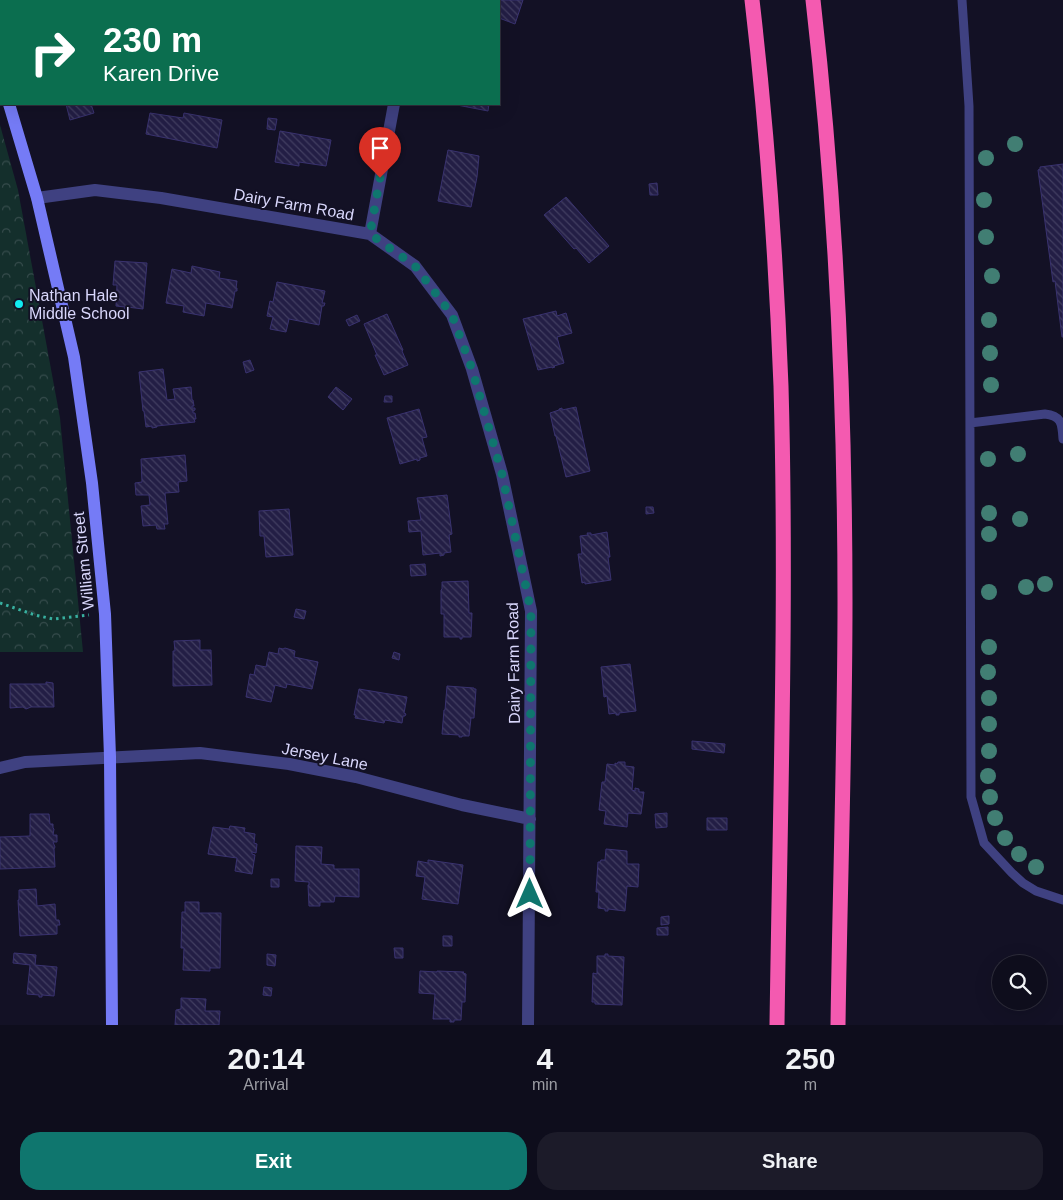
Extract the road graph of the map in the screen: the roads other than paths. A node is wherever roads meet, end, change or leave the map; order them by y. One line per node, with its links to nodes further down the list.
1 (752, 0): 16 (highway)
2 (813, 0): 17 (highway)
3 (962, 0): 8 (lane)
4 (9, 105): 6 (street, William Street)
5 (394, 105): 7 (street)
6 (37, 198): 7 (street, Dairy Farm Road); 10 (street, William Street)
7 (370, 234): 12 (street, Dairy Farm Road)
8 (970, 423): 9 (lane); 13 (lane)
9 (1063, 439)
10 (110, 757): 11 (street, Jersey Lane); 12 (street, Jersey Lane); 14 (street, William Street)
11 (0, 768)
12 (530, 819): 15 (street, Dairy Farm Road)
13 (1063, 900)
14 (112, 1025)
15 (528, 1025)
16 (777, 1025)
17 (838, 1025)

